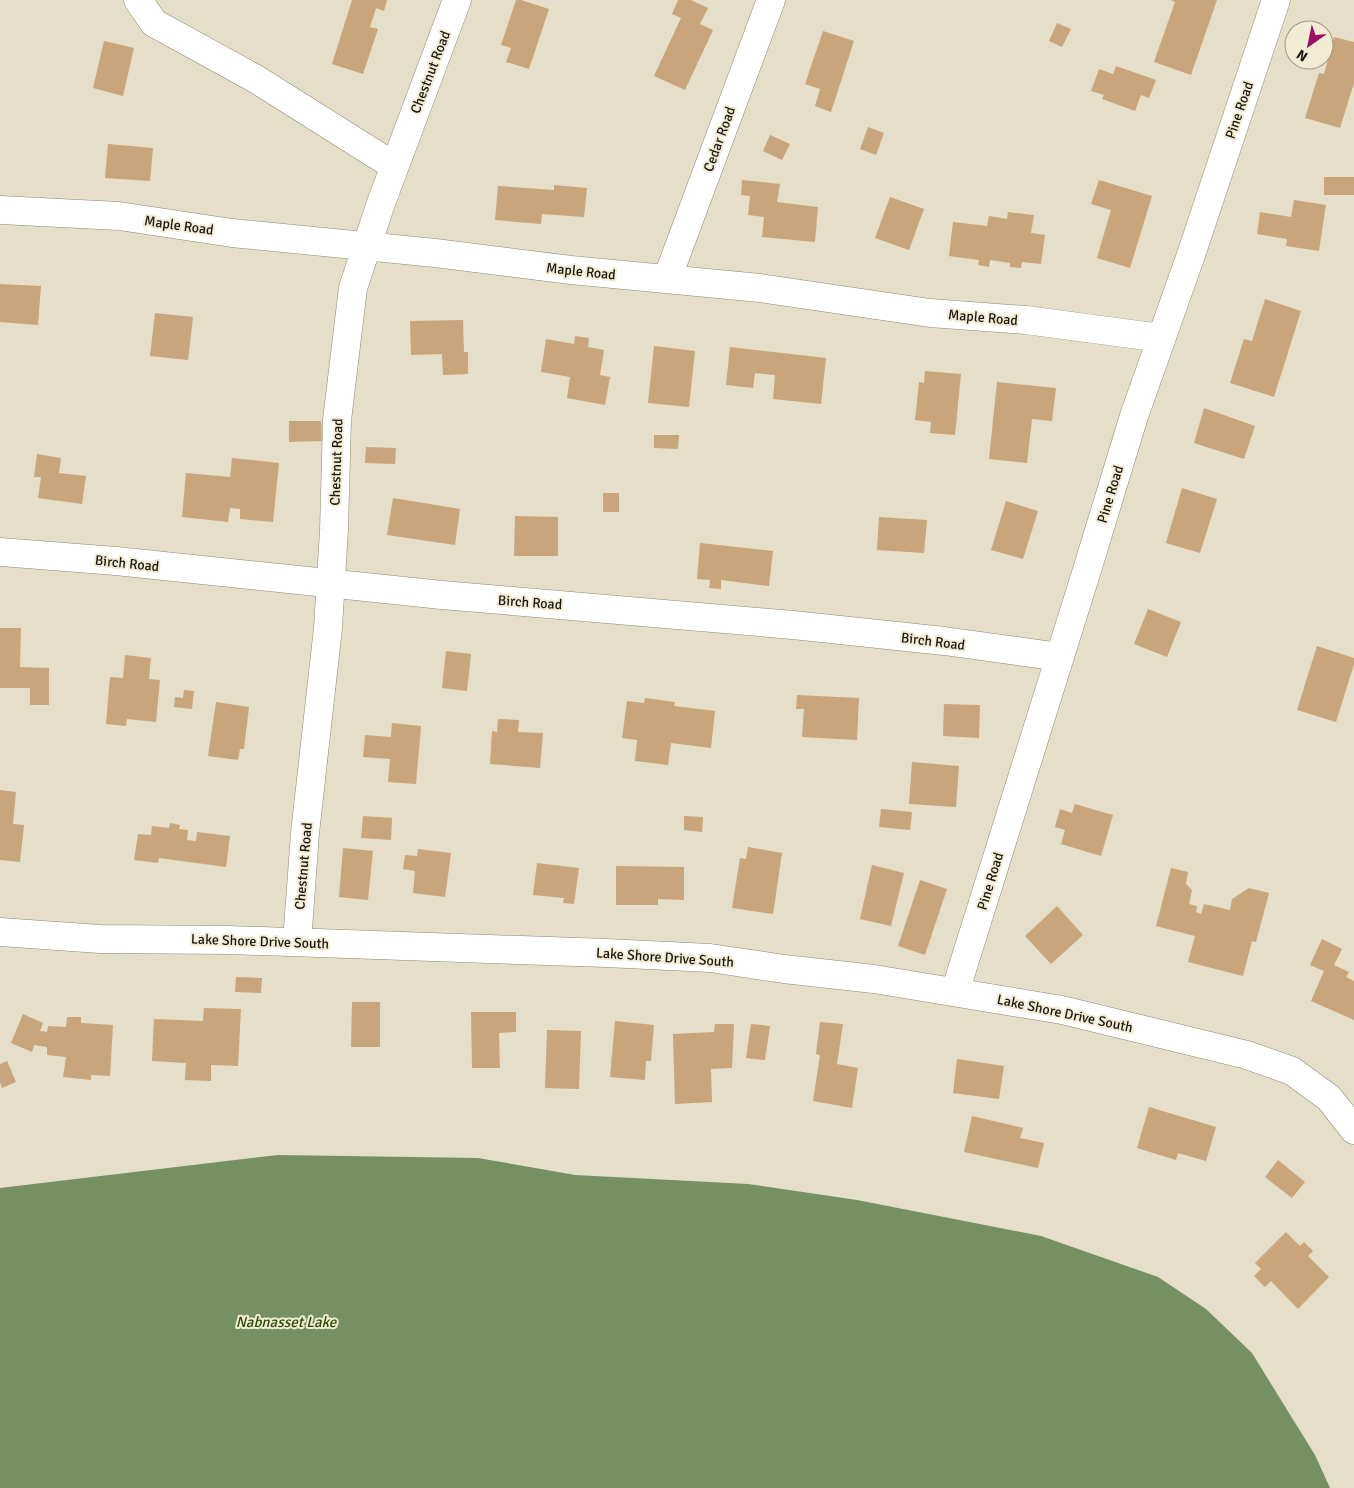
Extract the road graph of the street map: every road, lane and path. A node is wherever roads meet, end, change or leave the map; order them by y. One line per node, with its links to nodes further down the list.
1 (138, 0): 5 (street)
2 (457, 0): 5 (street, Chestnut Road)
3 (771, 0): 8 (street, Cedar Road)
4 (1276, 0): 9 (street, Pine Road)
5 (394, 166): 7 (street, Chestnut Road)
6 (0, 210): 7 (street, Maple Road)
7 (367, 246): 8 (street, Maple Road); 11 (street, Chestnut Road)
8 (667, 279): 9 (street, Maple Road)
9 (1161, 338): 12 (street, Pine Road)
10 (0, 552): 11 (street, Birch Road)
11 (331, 584): 12 (street, Birch Road); 14 (street, Chestnut Road)
12 (1060, 657): 15 (street, Pine Road)
13 (0, 932): 14 (street, Lake Shore Drive South)
14 (297, 942): 15 (street, Lake Shore Drive South)
15 (955, 992): 16 (street, Lake Shore Drive South)
16 (1354, 1130)

